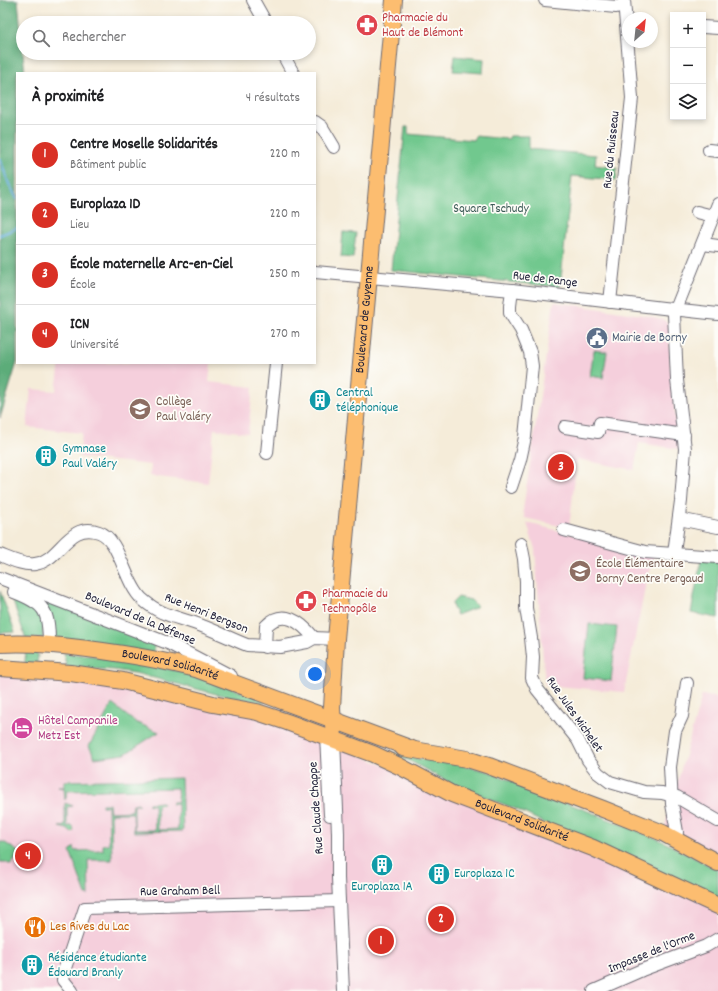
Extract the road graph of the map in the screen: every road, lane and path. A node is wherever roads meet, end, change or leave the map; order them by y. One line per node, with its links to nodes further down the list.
1 (253, 0): 5 (street)
2 (394, 0): 18 (main road, Boulevard de Guyenne)
3 (545, 0): 4 (street)
4 (624, 3): 20 (street, Rue du Ruisseau)
5 (262, 16)
6 (706, 27): 7 (street)
7 (718, 28)
8 (286, 60): 9 (street)
9 (292, 72)
10 (316, 123): 11 (street)
11 (334, 147)
12 (718, 204): 14 (street)
13 (697, 212): 14 (street)
14 (713, 216): 15 (street)
15 (703, 244): 16 (street); 21 (street)
16 (718, 246)
17 (316, 272): 18 (street, Rue de Pange)
18 (369, 277): 19 (street, Rue de Pange); 38 (main road, Boulevard de Guyenne)
19 (512, 290): 20 (street, Rue de Pange); 27 (street)
20 (610, 302): 21 (street, Rue de Pange)
21 (676, 309): 22 (street, Rue de Pange); 25 (street)
22 (718, 314)
23 (276, 364): 26 (street)
24 (565, 427): 25 (street)
25 (684, 435): 28 (street)
26 (267, 453)
27 (510, 487)
28 (679, 520): 29 (street); 32 (street)
29 (718, 527)
30 (564, 530): 32 (street)
31 (521, 544): 47 (street, Rue Jules Michelet)
32 (674, 553): 34 (street)
33 (0, 555): 41 (street, Rue Henri Bergson)
34 (718, 557)
35 (0, 578): 45 (street, Boulevard de la Défense)
36 (0, 586): 40 (street)
37 (314, 638): 38 (street, Rue Henri Bergson); 41 (street, Rue Henri Bergson); 41 (street, Rue Henri Bergson)
38 (336, 639): 46 (main road, Boulevard de Guyenne)
39 (0, 644): 40 (main road, Boulevard Solidarité)
40 (48, 644): 43 (main road); 45 (main road, Boulevard Solidarité)
41 (265, 647)
42 (0, 668): 43 (main road, Boulevard Solidarité)
43 (44, 670): 46 (main road, Boulevard Solidarité)
44 (687, 683): 47 (street)
45 (266, 695): 46 (main road, Boulevard Solidarité)
46 (330, 728): 49 (main road, Boulevard Solidarité); 51 (street, Rue Claude Chappe); 52 (main road, Boulevard Solidarité)
47 (672, 795): 48 (street, Rue Jules Michelet); 49 (street)
48 (718, 821)
49 (676, 840): 50 (main road, Boulevard Solidarité)
50 (718, 863)
51 (339, 901): 54 (street, Rue Graham Bell); 55 (street, Rue Claude Chappe)
52 (718, 906)
53 (718, 938): 56 (street, Impasse de l'Orme)
54 (72, 991)
55 (343, 991)
56 (594, 991)

